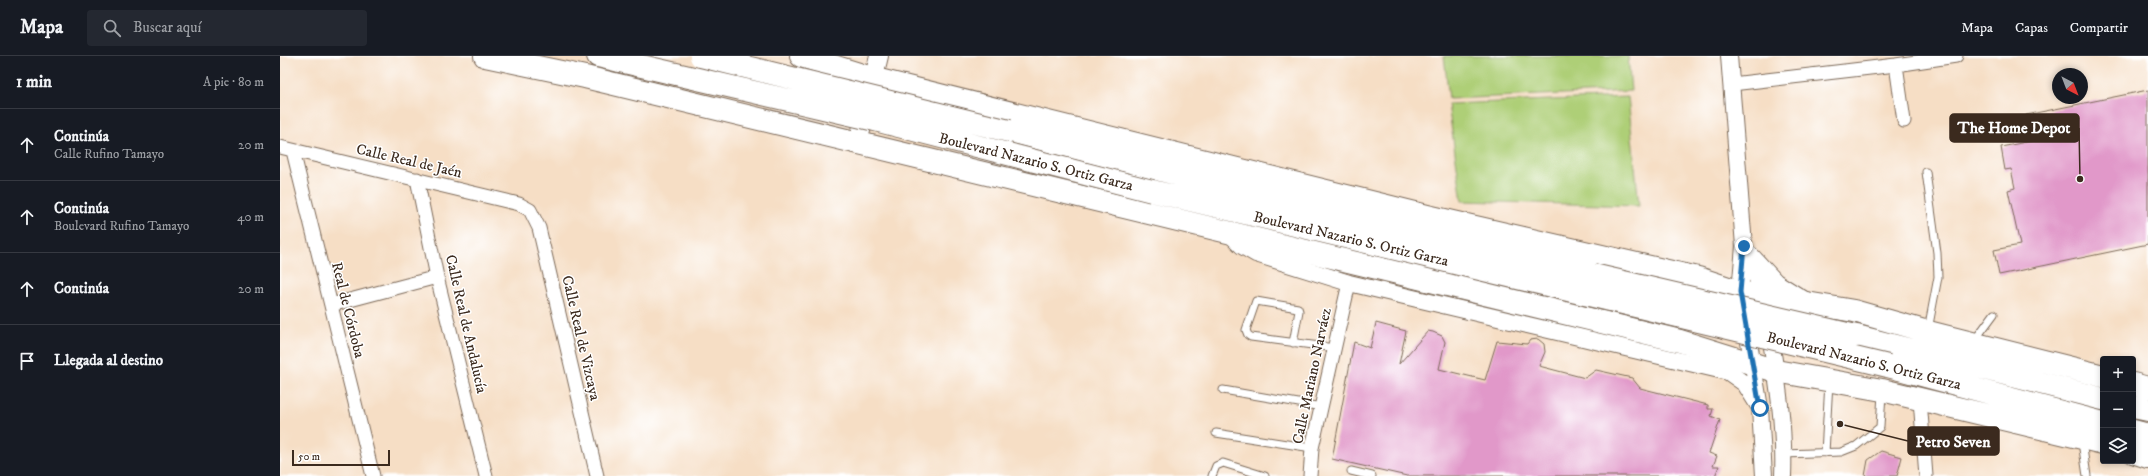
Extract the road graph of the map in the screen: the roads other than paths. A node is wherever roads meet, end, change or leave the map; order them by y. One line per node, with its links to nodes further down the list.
1 (485, 56): 10 (highway)
2 (553, 56): 10 (highway)
3 (598, 56): 22 (highway, Boulevard Nazario S. Ortiz Garza, bridge)
4 (700, 56): 23 (highway, Boulevard Nazario S. Ortiz Garza, bridge)
5 (801, 56): 11 (highway)
6 (879, 56): 11 (main road)
7 (1729, 56): 12 (street)
8 (1956, 56): 9 (street)
9 (1896, 65): 12 (street); 13 (street)
10 (585, 77): 14 (highway)
11 (875, 79): 14 (main road); 21 (highway)
12 (1732, 84): 25 (street)
13 (1904, 120)
14 (858, 142): 19 (highway)
15 (280, 147): 16 (street, Calle Real de Jaén)
16 (293, 151): 18 (street, Calle Real de Jaén); 33 (street, Real de Córdoba)
17 (1926, 172): 36 (lane)
18 (417, 179): 20 (street, Calle Real de Jaén); 26 (street, Calle Real de Andalucía)
19 (1075, 194): 22 (highway); 24 (highway)
20 (530, 210): 69 (street, Calle Real de Vizcaya)
21 (1427, 216): 23 (highway); 27 (highway)
22 (1271, 221): 29 (highway, Boulevard Nazario S. Ortiz Garza)
23 (1385, 226): 29 (highway, Boulevard Nazario S. Ortiz Garza)
24 (1229, 233): 28 (street); 37 (highway)
25 (1744, 246): 30 (street); 31 (street); 32 (street)
26 (437, 277): 33 (street); 68 (street, Calle Real de Andalucía)
27 (1698, 278): 30 (highway); 37 (highway)
28 (1349, 283): 40 (street, Calle Mariano Narváez); 52 (street)
29 (1589, 285): 49 (highway, Boulevard Nazario S. Ortiz Garza, bridge); 55 (highway, Boulevard Nazario S. Ortiz Garza, bridge)
30 (1740, 292): 31 (highway); 41 (street)
31 (1764, 296): 32 (highway); 42 (street)
32 (1810, 303): 34 (highway)
33 (330, 305): 67 (street, Real de Córdoba)
34 (1854, 311): 36 (highway); 44 (highway)
35 (1994, 314): 39 (lane)
36 (1928, 332): 39 (highway)
37 (1680, 341): 41 (highway)
38 (1293, 343): 38 (lane); 40 (lane)
39 (1972, 343): 43 (highway)
40 (1335, 348): 51 (street, Calle Mariano Narváez)
41 (1754, 364): 42 (highway); 52 (street)
42 (1776, 371): 44 (highway); 64 (street)
43 (2100, 375)
44 (1839, 382): 48 (highway); 62 (lane)
45 (2136, 385): 46 (highway)
46 (2148, 388)
47 (1224, 390): 51 (lane)
48 (1882, 390): 50 (highway); 62 (lane)
49 (2100, 398)
50 (1920, 400): 59 (highway); 76 (street)
51 (1322, 407): 61 (street, Calle Mariano Narváez)
52 (1760, 408): 74 (street)
53 (2136, 408): 54 (highway)
54 (2148, 410)
55 (2100, 422)
56 (2136, 432): 58 (highway)
57 (1216, 433): 61 (lane)
58 (2148, 435)
59 (2082, 438): 60 (highway); 77 (lane)
60 (2100, 443)
61 (1312, 448): 72 (street, Calle Mariano Narváez)
62 (1825, 452): 64 (lane)
63 (2136, 453): 65 (highway)
64 (1784, 454): 75 (street)
65 (2148, 457)
66 (1351, 471): 73 (lane)
67 (373, 476)
68 (486, 476)
69 (597, 476)
70 (1212, 476): 71 (lane)
71 (1265, 476)
72 (1310, 476)
73 (1372, 476)
74 (1764, 476)
75 (1783, 476)
76 (1926, 476)
77 (2087, 476)

